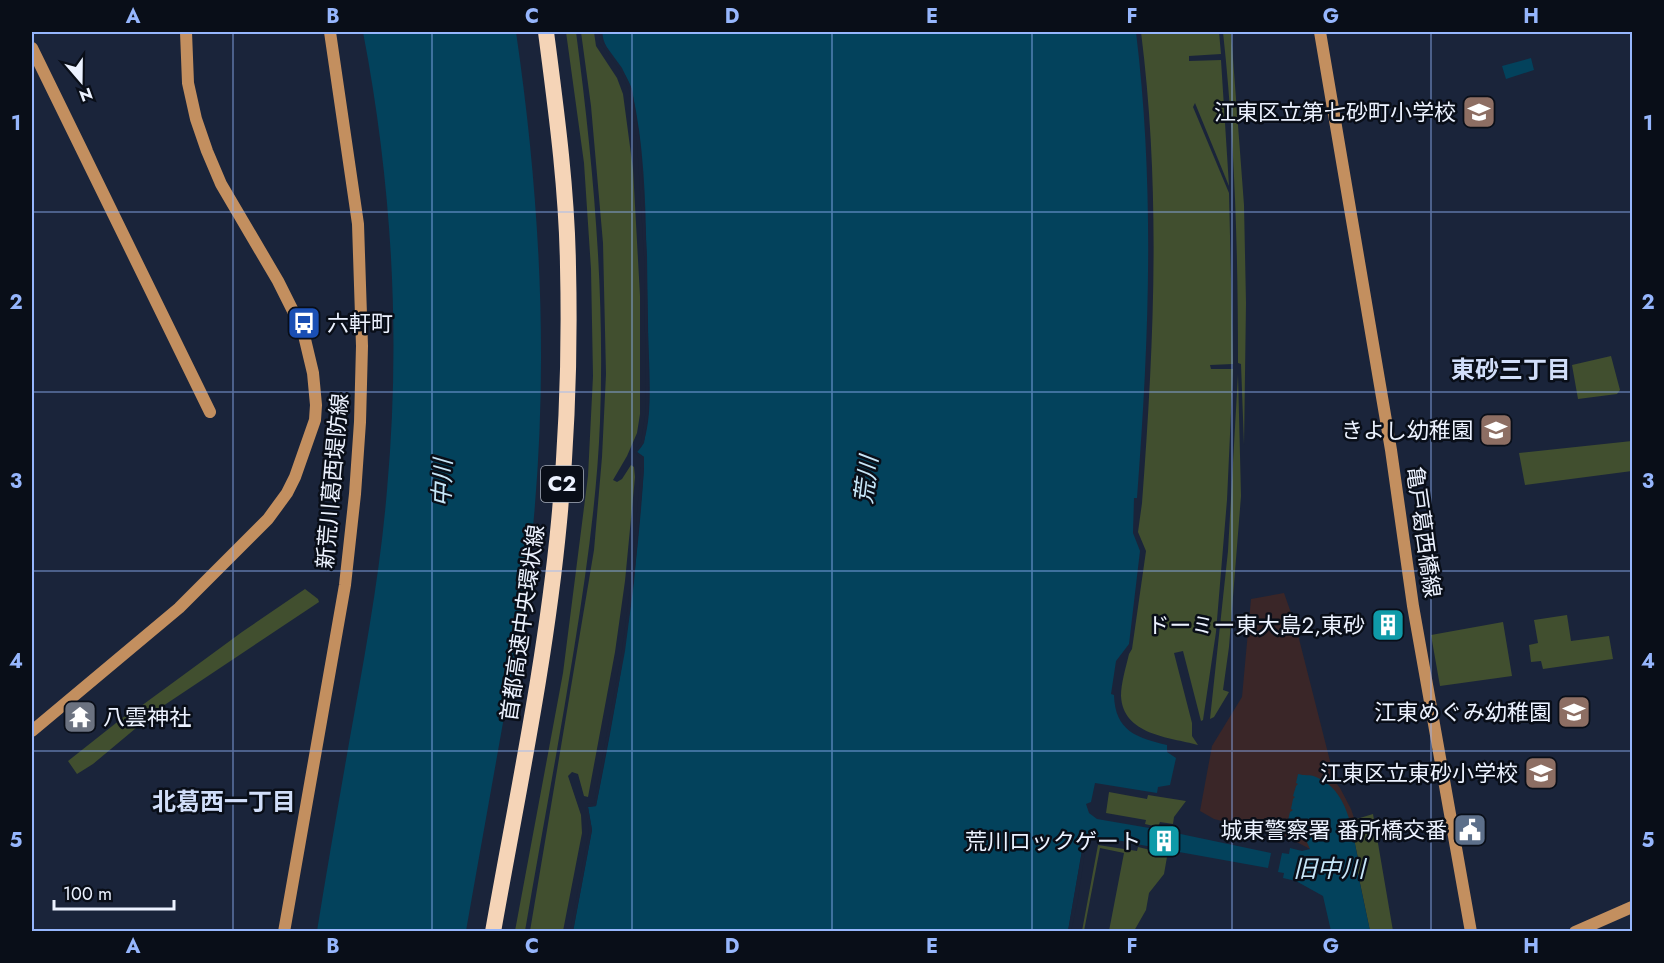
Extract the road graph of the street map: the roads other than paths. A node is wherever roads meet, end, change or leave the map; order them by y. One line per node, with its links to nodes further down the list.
1 (186, 32): 8 (main road)
2 (330, 32): 10 (main road, 新荒川葛西堤防線)
3 (535, 32): 11 (highway, 首都高速中央環状線 / C2)
4 (546, 32): 12 (highway, 首都高速中央環状線 / C2)
5 (1320, 32): 13 (main road, 亀戸葛西橋線)
6 (32, 48): 7 (main road)
7 (210, 412)
8 (32, 731)
9 (1632, 908): 14 (main road)
10 (284, 932)
11 (483, 932)
12 (493, 932)
13 (1471, 932)
14 (1575, 932)

